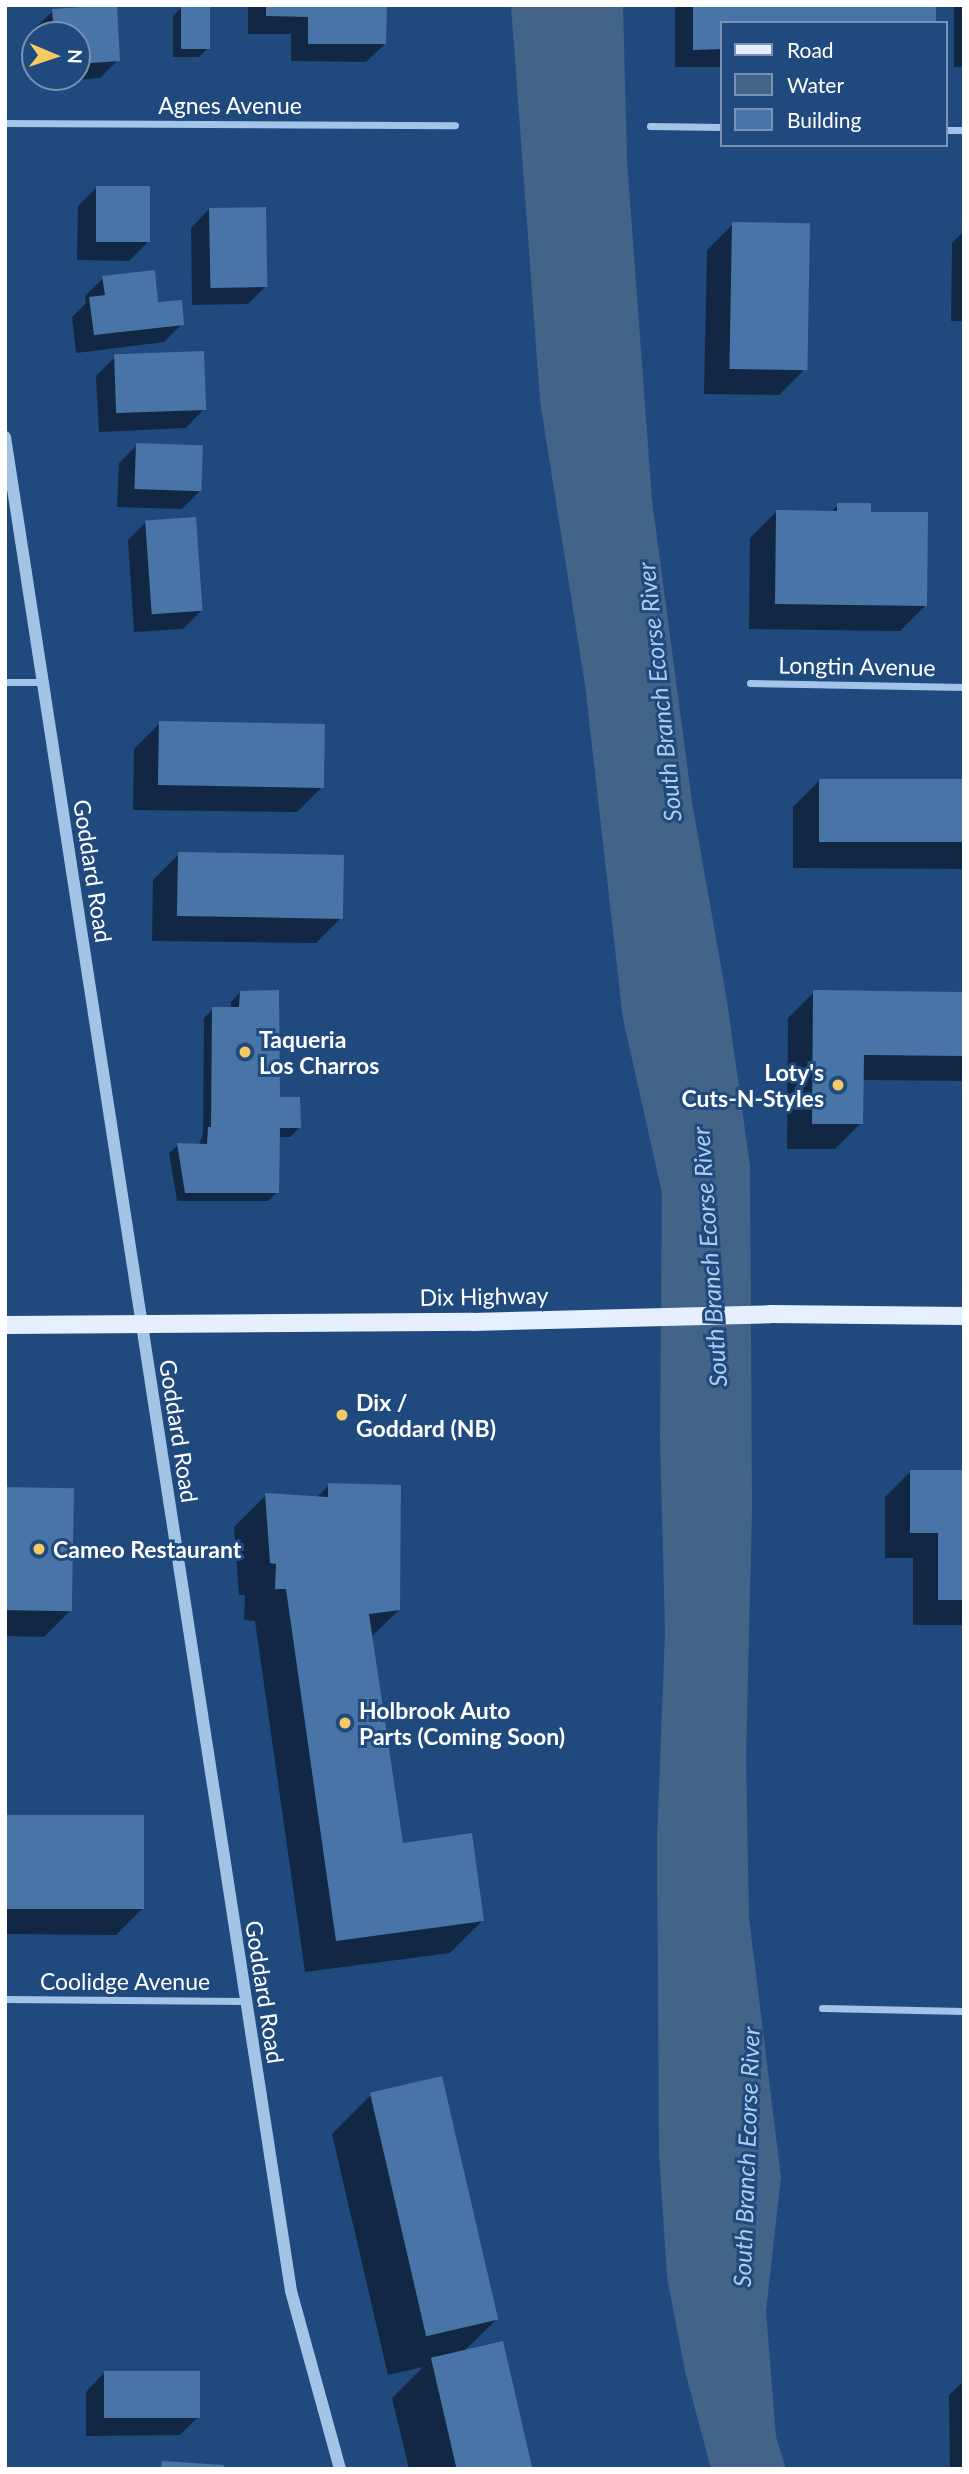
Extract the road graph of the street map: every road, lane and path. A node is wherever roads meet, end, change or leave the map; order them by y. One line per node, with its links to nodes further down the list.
1 (5, 123): 2 (street, Agnes Avenue)
2 (455, 125)
3 (650, 126): 4 (street)
4 (720, 127)
5 (5, 437): 7 (street, Goddard Road)
6 (5, 682): 7 (street)
7 (42, 682): 12 (street, Goddard Road)
8 (750, 682): 9 (street, Longtin Avenue)
9 (964, 687)
10 (964, 1316): 12 (main road, Dix Highway)
11 (5, 1325): 12 (main road, Dix Highway)
12 (142, 1325): 14 (street, Goddard Road)
13 (5, 1999): 14 (street, Coolidge Avenue)
14 (245, 2001): 17 (street, Goddard Road)
15 (822, 2008): 16 (street)
16 (964, 2011)
17 (340, 2469)

